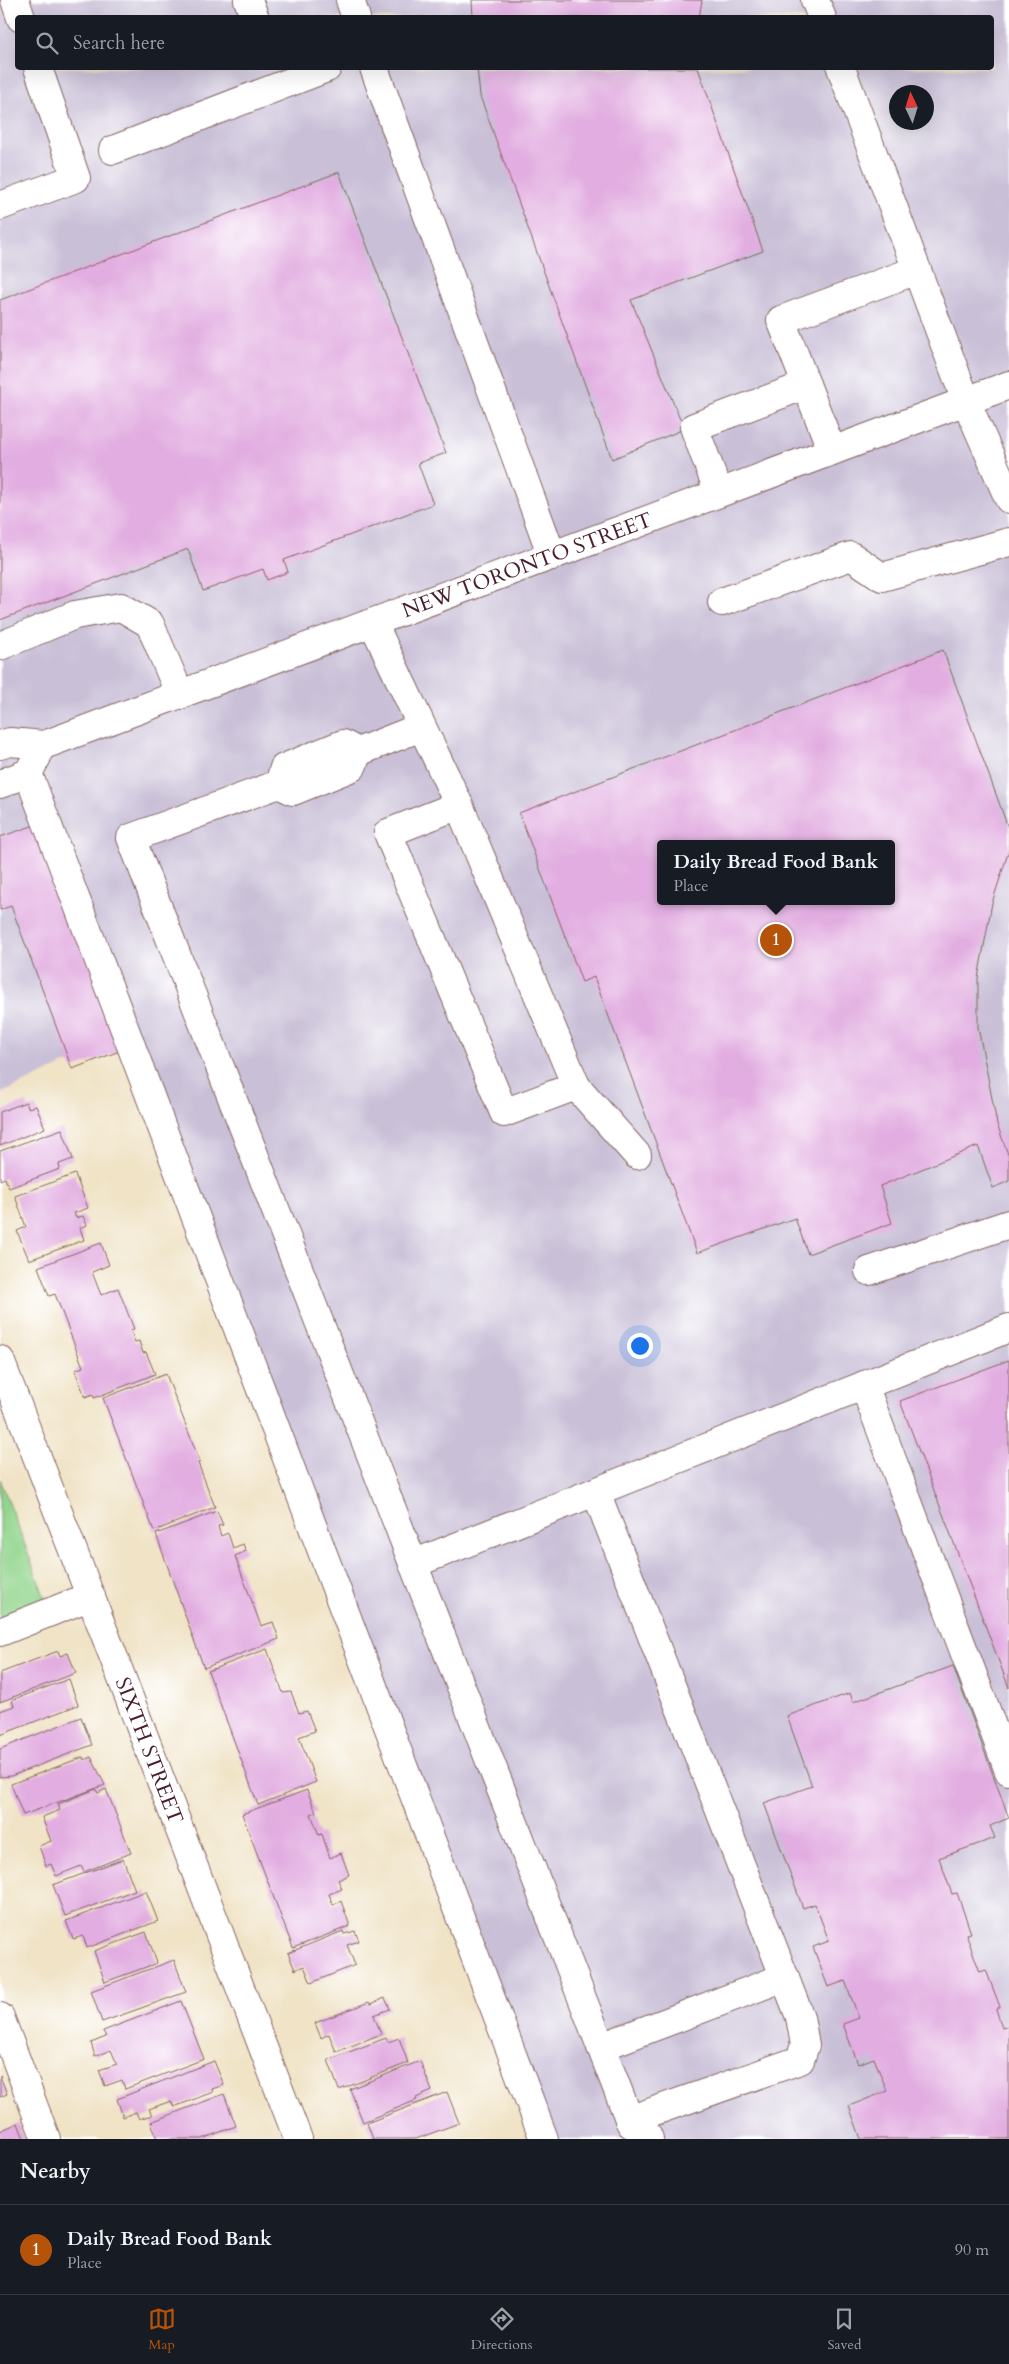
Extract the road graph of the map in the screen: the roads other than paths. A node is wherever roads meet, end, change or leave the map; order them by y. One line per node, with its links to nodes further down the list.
1 (15, 0): 5 (street)
2 (248, 0): 6 (street)
3 (350, 0): 7 (street)
4 (815, 0): 8 (street)
5 (20, 15)
6 (254, 15)
7 (355, 15)
8 (821, 15)
9 (39, 70): 15 (street)
10 (316, 70): 13 (street)
11 (375, 70): 24 (street)
12 (841, 70): 16 (street)
13 (277, 77): 14 (street)
14 (113, 150)
15 (0, 206)
16 (917, 270): 17 (street); 19 (street)
17 (806, 385): 20 (street); 21 (street)
18 (1009, 385): 19 (street, NEW TORONTO STREET)
19 (966, 401): 20 (street, NEW TORONTO STREET); 22 (street)
20 (832, 451): 21 (street, NEW TORONTO STREET)
21 (719, 493): 24 (street, NEW TORONTO STREET)
22 (1009, 499)
23 (1009, 542): 25 (street)
24 (552, 556): 26 (street, NEW TORONTO STREET)
25 (722, 602)
26 (373, 623): 28 (street, NEW TORONTO STREET); 29 (street)
27 (0, 646): 28 (street)
28 (180, 695): 31 (street, NEW TORONTO STREET)
29 (421, 727): 34 (street); 43 (street)
30 (0, 745): 31 (street, NEW TORONTO STREET)
31 (44, 745): 32 (street)
32 (28, 773): 33 (street); 53 (street)
33 (0, 784)
34 (459, 805): 35 (street); 35 (street)
35 (576, 1086): 36 (street)
36 (637, 1156)
37 (1009, 1224): 38 (street)
38 (869, 1271)
39 (1009, 1328): 41 (street)
40 (0, 1360): 44 (street, SIXTH STREET)
41 (864, 1385): 42 (street); 46 (street)
42 (596, 1492): 43 (street); 47 (street)
43 (413, 1564): 49 (street)
44 (90, 1596): 45 (street); 52 (street, SIXTH STREET)
45 (0, 1632)
46 (1009, 1770)
47 (785, 1977): 49 (street); 50 (street)
48 (0, 2017): 51 (street)
49 (600, 2047): 50 (street)
50 (634, 2131)
51 (46, 2139)
52 (298, 2139)
53 (544, 2139)

